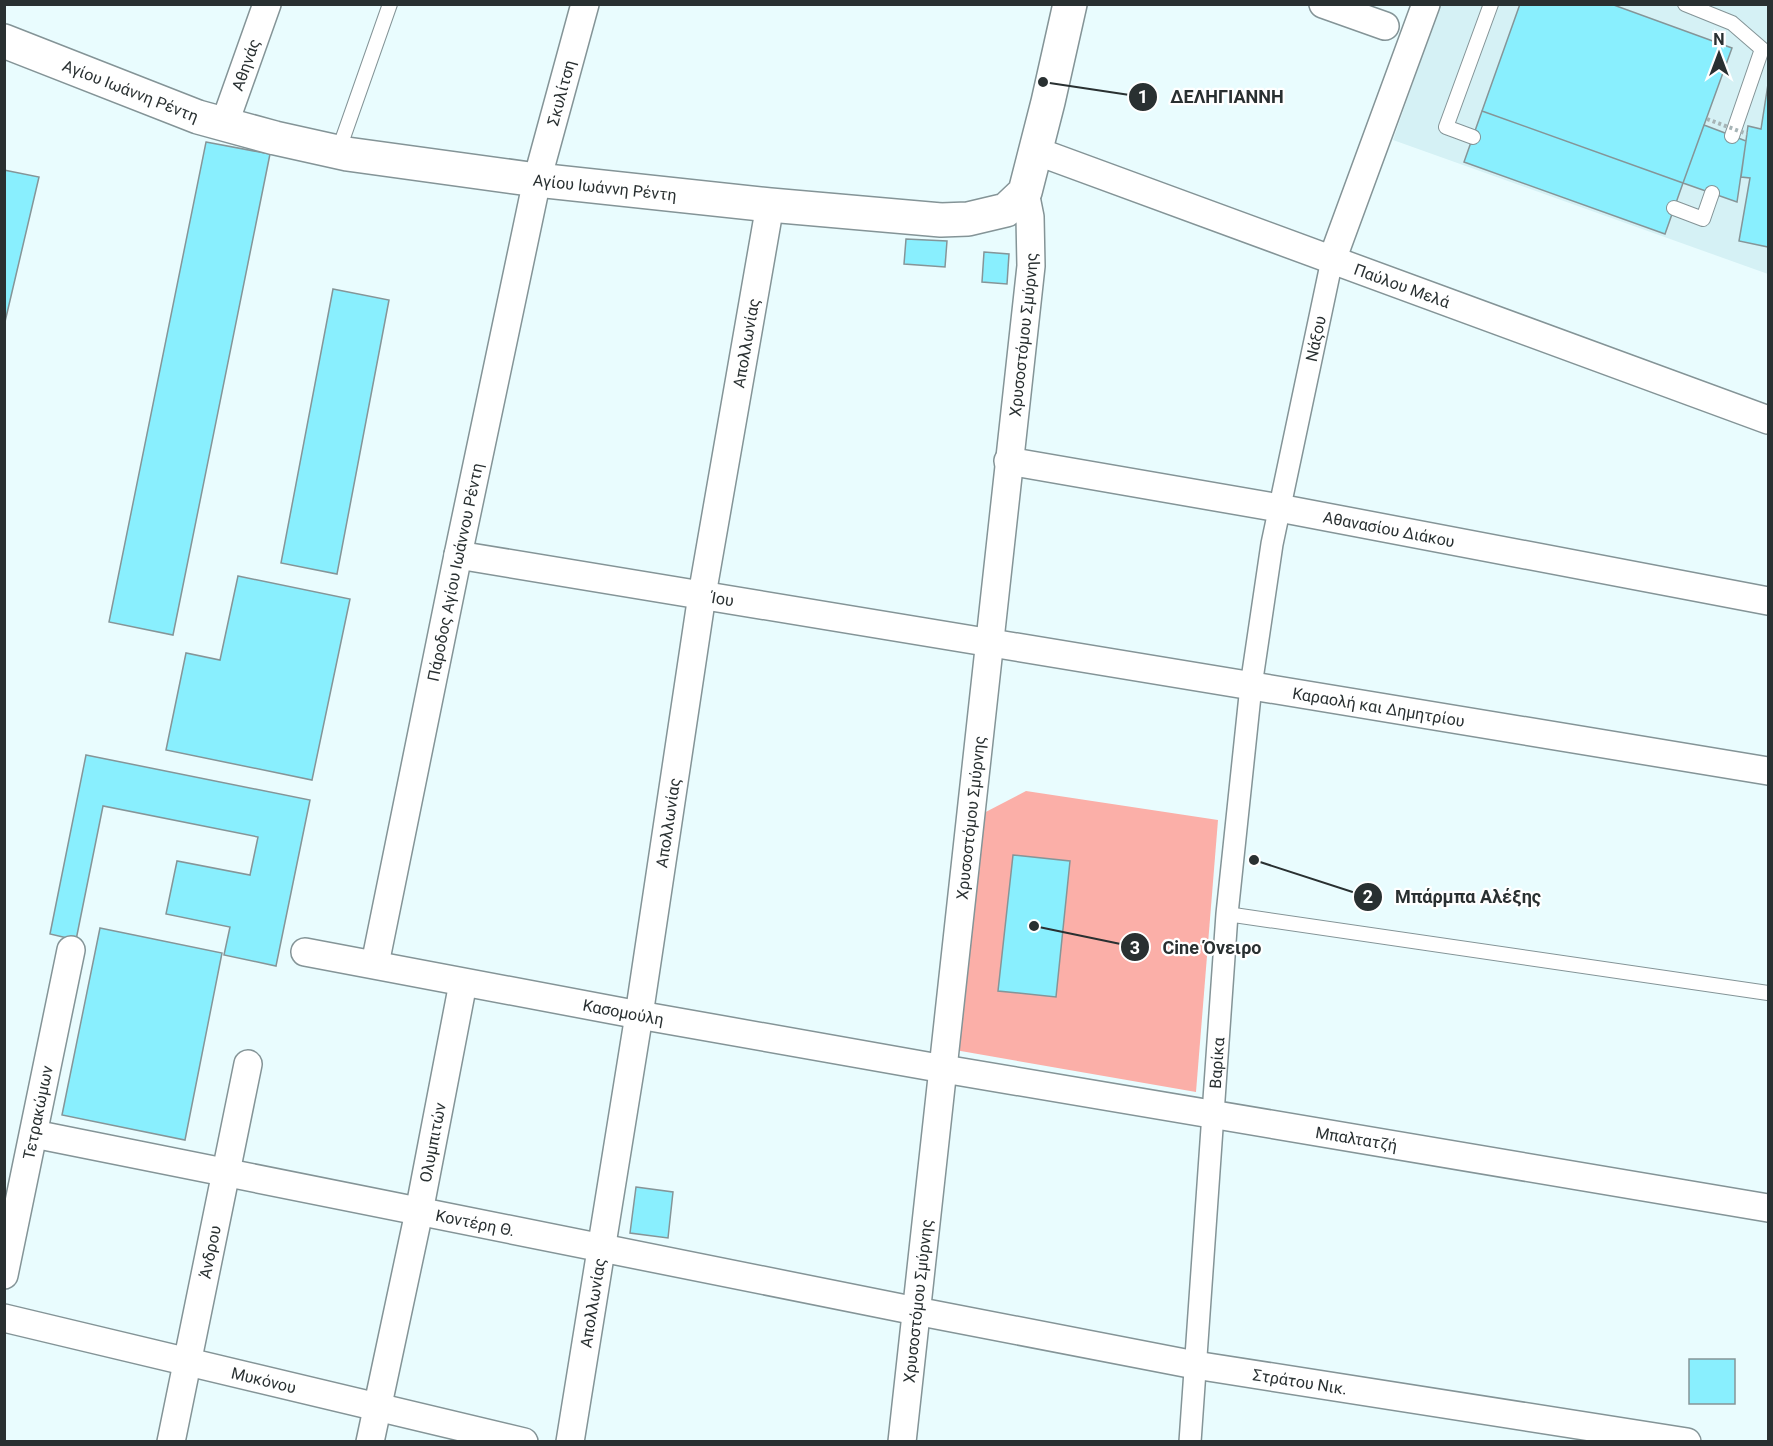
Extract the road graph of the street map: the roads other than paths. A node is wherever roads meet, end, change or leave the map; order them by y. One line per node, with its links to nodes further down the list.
1 (267, 4): 12 (street, Αθηνάς)
2 (390, 4): 16 (lane)
3 (585, 4): 17 (street, Σκυλίτση)
4 (1070, 4): 15 (street)
5 (1323, 4): 9 (street)
6 (1426, 4): 22 (street, Νάξου)
7 (1491, 4): 14 (lane)
8 (1685, 4): 11 (lane)
9 (1385, 26)
10 (4, 41): 12 (street, Αγίου Ιωάννη Ρέντη)
11 (1765, 49): 13 (lane)
12 (224, 125): 16 (street, Αγίου Ιωάννη Ρέντη)
13 (1732, 136)
14 (1473, 137)
15 (1036, 151): 18 (street); 22 (street, Παύλου Μελά)
16 (338, 152): 17 (street, Αγίου Ιωάννη Ρέντη)
17 (537, 180): 20 (street, Αγίου Ιωάννη Ρέντη); 26 (street, Πάροδος Αγίου Ιωάννου Ρέντη)
18 (1025, 192): 20 (street, Αγίου Ιωάννη Ρέντη); 24 (street, Χρυσοστόμου Σμύρνης)
19 (1712, 193): 21 (lane)
20 (770, 205): 27 (street, Απολλωνίας)
21 (1674, 208)
22 (1332, 260): 23 (street, Παύλου Μελά); 25 (street, Νάξου)
23 (1768, 420)
24 (1008, 461): 25 (street, Αθανασίου Διάκου); 29 (street, Χρυσοστόμου Σμύρνης)
25 (1280, 508): 28 (street, Αθανασίου Διάκου); 30 (street, Νάξου)
26 (458, 555): 27 (street, Ίου); 35 (street, Πάροδος Αγίου Ιωάννου Ρέντη)
27 (702, 596): 29 (street, Ίου); 38 (street, Απολλωνίας)
28 (1768, 601)
29 (989, 643): 30 (street, Καραολή και Δημητρίου); 40 (street, Χρυσοστόμου Σμύρνης)
30 (1251, 686): 31 (street, Καραολή και Δημητρίου); 32 (street, Βαρίκα)
31 (1768, 771)
32 (1227, 914): 37 (lane); 41 (street, Βαρίκα)
33 (71, 950): 42 (street, Τετρακώμων)
34 (305, 952): 35 (street, Κασομούλη)
35 (375, 964): 36 (street, Κασομούλη)
36 (463, 983): 38 (street, Κασομούλη); 45 (street, Ολυμπιτών)
37 (1768, 993)
38 (639, 1015): 40 (street, Κασομούλη); 46 (street, Απολλωνίας)
39 (248, 1064): 43 (street, Άνδρου)
40 (944, 1069): 41 (street, Μπαλτατζή); 48 (street, Χρυσοστόμου Σμύρνης)
41 (1214, 1115): 44 (street, Μπαλτατζή); 51 (street, Βαρίκα)
42 (34, 1134): 43 (street, Κοντέρη Θ.); 47 (street, Τετρακώμων)
43 (227, 1173): 45 (street, Κοντέρη Θ.); 50 (street, Άνδρου)
44 (1768, 1208)
45 (419, 1212): 46 (street, Κοντέρη Θ.); 52 (street, Ολυμπιτών)
46 (602, 1248): 48 (street, Κοντέρη Θ.); 56 (street, Απολλωνίας)
47 (4, 1275)
48 (916, 1311): 51 (street, Στράτου Νικ.); 57 (street, Χρυσοστόμου Σμύρνης)
49 (4, 1318): 50 (street, Μυκόνου)
50 (188, 1363): 52 (street, Μυκόνου); 53 (street, Άνδρου)
51 (1195, 1365): 58 (street, Βαρίκα); 59 (street, Στράτου Νικ.)
52 (378, 1406): 54 (street, Ολυμπιτών); 55 (street, Μυκόνου)
53 (171, 1442)
54 (370, 1442)
55 (524, 1442)
56 (570, 1442)
57 (902, 1442)
58 (1190, 1442)
59 (1687, 1442)

